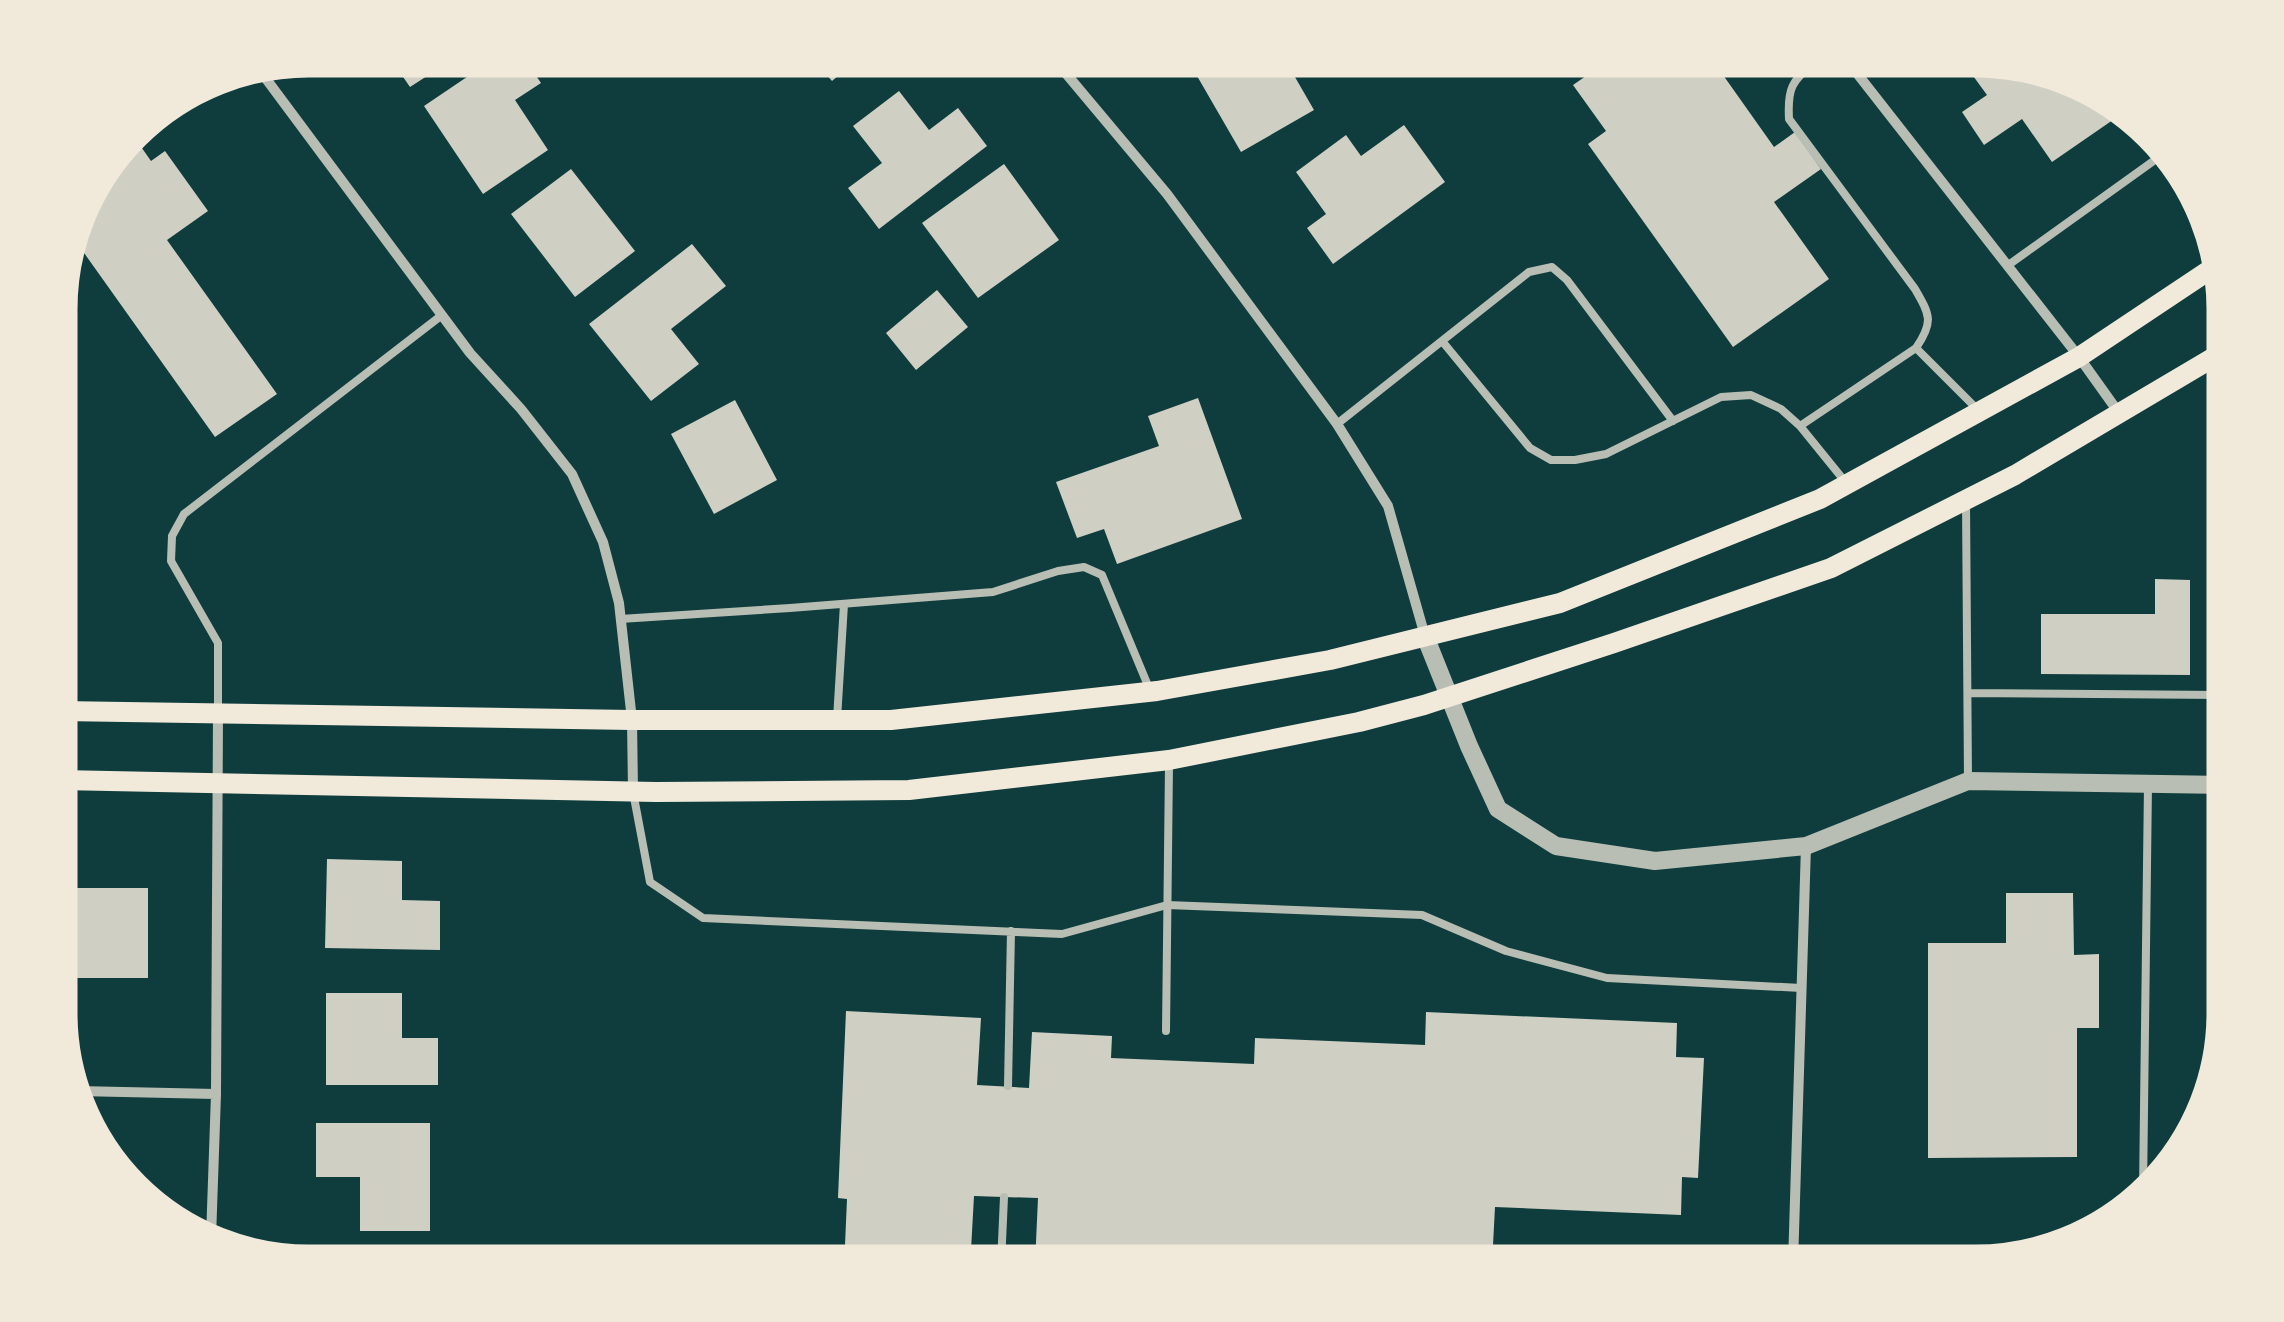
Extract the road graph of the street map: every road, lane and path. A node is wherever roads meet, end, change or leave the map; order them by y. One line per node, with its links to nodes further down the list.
1 (1067, 75): 16 (street)
2 (1801, 75): 10 (lane)
3 (1858, 75): 6 (street)
4 (267, 79): 8 (street)
5 (2155, 160): 6 (lane)
6 (2007, 266): 11 (street)
7 (2205, 274): 11 (main road)
8 (442, 315): 21 (street); 28 (lane)
9 (1442, 341): 15 (lane); 15 (lane); 16 (lane)
10 (1916, 348): 13 (lane); 17 (lane)
11 (2078, 357): 13 (main road); 14 (street)
12 (2208, 361): 14 (main road)
13 (1980, 411): 18 (main road)
14 (2120, 413): 19 (main road)
15 (1673, 421): 17 (lane)
16 (1337, 424): 22 (street)
17 (1800, 426): 18 (lane)
18 (1847, 484): 22 (main road)
19 (1966, 500): 24 (lane); 26 (main road)
20 (844, 604): 21 (lane); 23 (lane); 30 (lane)
21 (620, 618): 29 (street)
22 (1425, 636): 23 (main road); 26 (street)
23 (1150, 692): 30 (main road)
24 (1968, 693): 25 (lane); 34 (lane)
25 (2208, 695)
26 (1449, 696): 31 (main road); 38 (street)
27 (75, 711): 28 (main road)
28 (218, 714): 29 (main road); 33 (street)
29 (632, 720): 30 (main road); 37 (street)
30 (837, 720)
31 (1169, 760): 37 (main road); 39 (lane)
32 (75, 780): 33 (main road)
33 (218, 781): 37 (main road); 45 (street)
34 (1968, 781): 35 (street); 38 (street)
35 (2148, 784): 36 (street); 46 (lane)
36 (2208, 785)
37 (632, 791): 40 (lane)
38 (1806, 846): 41 (street)
39 (1168, 905): 40 (lane); 41 (lane); 42 (lane)
40 (1011, 931): 43 (lane)
41 (1801, 988): 49 (street)
42 (1166, 1031)
43 (1008, 1086)
44 (89, 1091): 45 (street)
45 (216, 1094): 48 (street)
46 (2143, 1174)
47 (1004, 1197): 50 (lane)
48 (211, 1225)
49 (1794, 1246)
50 (1003, 1247)

